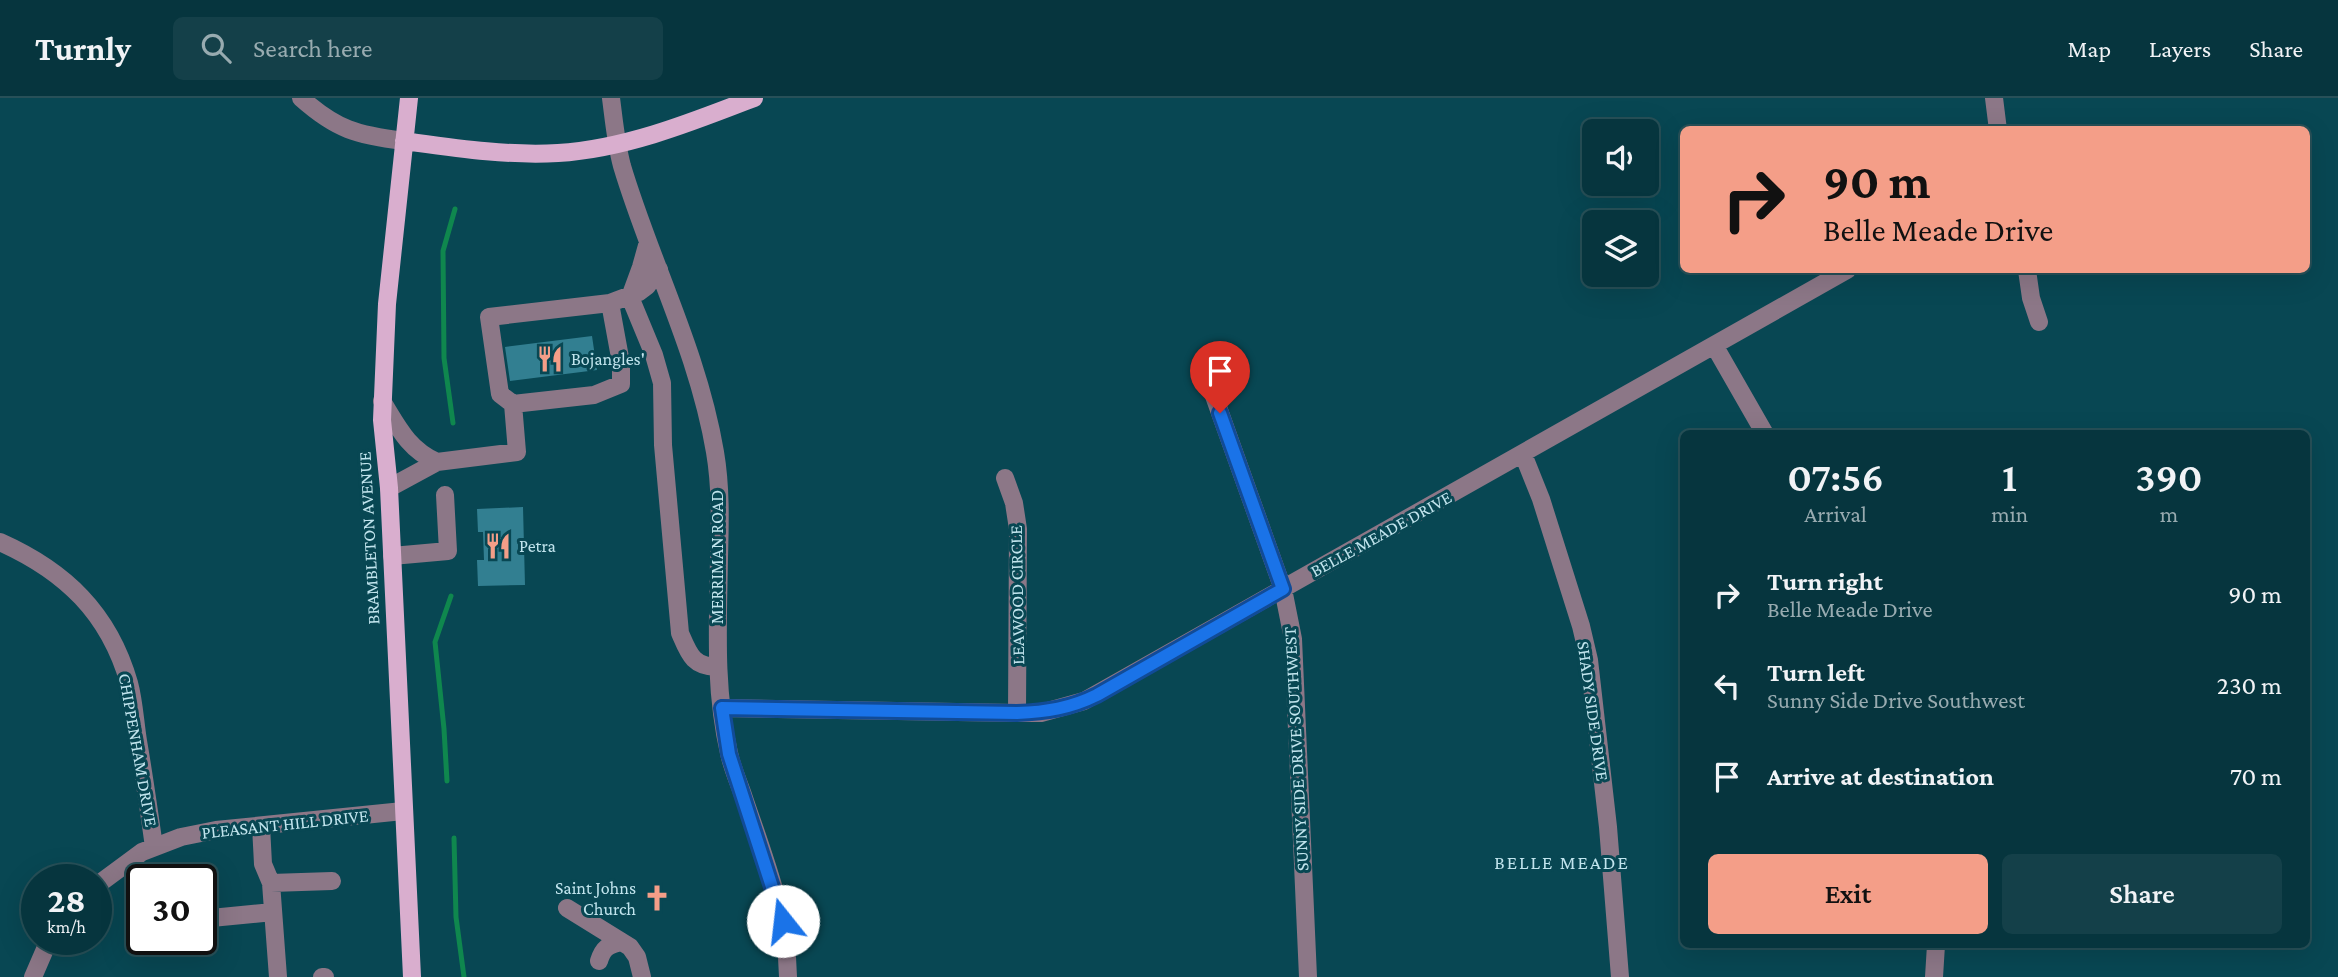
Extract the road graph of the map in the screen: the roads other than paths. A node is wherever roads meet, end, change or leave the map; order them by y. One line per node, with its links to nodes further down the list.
1 (301, 98): 7 (street)
2 (409, 98): 7 (main road, BRAMBLETON AVENUE)
3 (611, 98): 8 (street, MERRIMAN ROAD)
4 (754, 98): 8 (main road)
5 (1994, 98): 6 (street)
6 (1998, 126)
7 (404, 141): 8 (main road); 18 (main road, BRAMBLETON AVENUE)
8 (617, 144): 9 (street, MERRIMAN ROAD)
9 (648, 242): 10 (street, MERRIMAN ROAD); 13 (street)
10 (659, 269): 13 (street); 29 (street, MERRIMAN ROAD)
11 (1842, 273): 16 (street, BELLE MEADE DRIVE)
12 (2027, 273): 15 (street)
13 (630, 297): 14 (street); 29 (street)
14 (610, 303): 19 (street); 19 (street)
15 (2039, 322)
16 (1714, 345): 20 (street); 21 (street, BELLE MEADE DRIVE)
17 (1204, 368): 28 (street, SUNNY SIDE DRIVE SOUTHWEST)
18 (382, 401): 22 (street); 24 (main road, BRAMBLETON AVENUE)
19 (513, 404): 22 (street)
20 (1763, 430)
21 (1523, 454): 28 (street, BELLE MEADE DRIVE); 51 (street, SHADY SIDE DRIVE)
22 (437, 462): 24 (street)
23 (1005, 478): 31 (street, LEAWOOD CIRCLE)
24 (389, 488): 27 (main road, BRAMBLETON AVENUE)
25 (445, 495): 27 (street)
26 (0, 542): 34 (street, CHIPPENHAM DRIVE)
27 (392, 556): 32 (main road, BRAMBLETON AVENUE)
28 (1283, 589): 31 (street, BELLE MEADE DRIVE); 50 (street, SUNNY SIDE DRIVE SOUTHWEST)
29 (718, 667): 30 (street, MERRIMAN ROAD)
30 (722, 708): 31 (street, BELLE MEADE DRIVE); 49 (street, MERRIMAN ROAD)
31 (1017, 713)
32 (403, 811): 33 (street, PLEASANT HILL DRIVE); 47 (main road, BRAMBLETON AVENUE)
33 (261, 826): 34 (street, PLEASANT HILL DRIVE); 37 (street)
34 (155, 847): 35 (street, PLEASANT HILL DRIVE)
35 (112, 873)
36 (332, 881): 37 (street)
37 (271, 883): 39 (street)
38 (567, 908): 41 (street)
39 (273, 912): 40 (street); 46 (street)
40 (217, 917)
41 (621, 942): 44 (street); 48 (street)
42 (1936, 948): 52 (street)
43 (43, 955): 45 (street)
44 (599, 961)
45 (33, 977)
46 (278, 977)
47 (412, 977)
48 (642, 977)
49 (788, 977)
50 (1308, 977)
51 (1620, 977)
52 (1934, 977)

